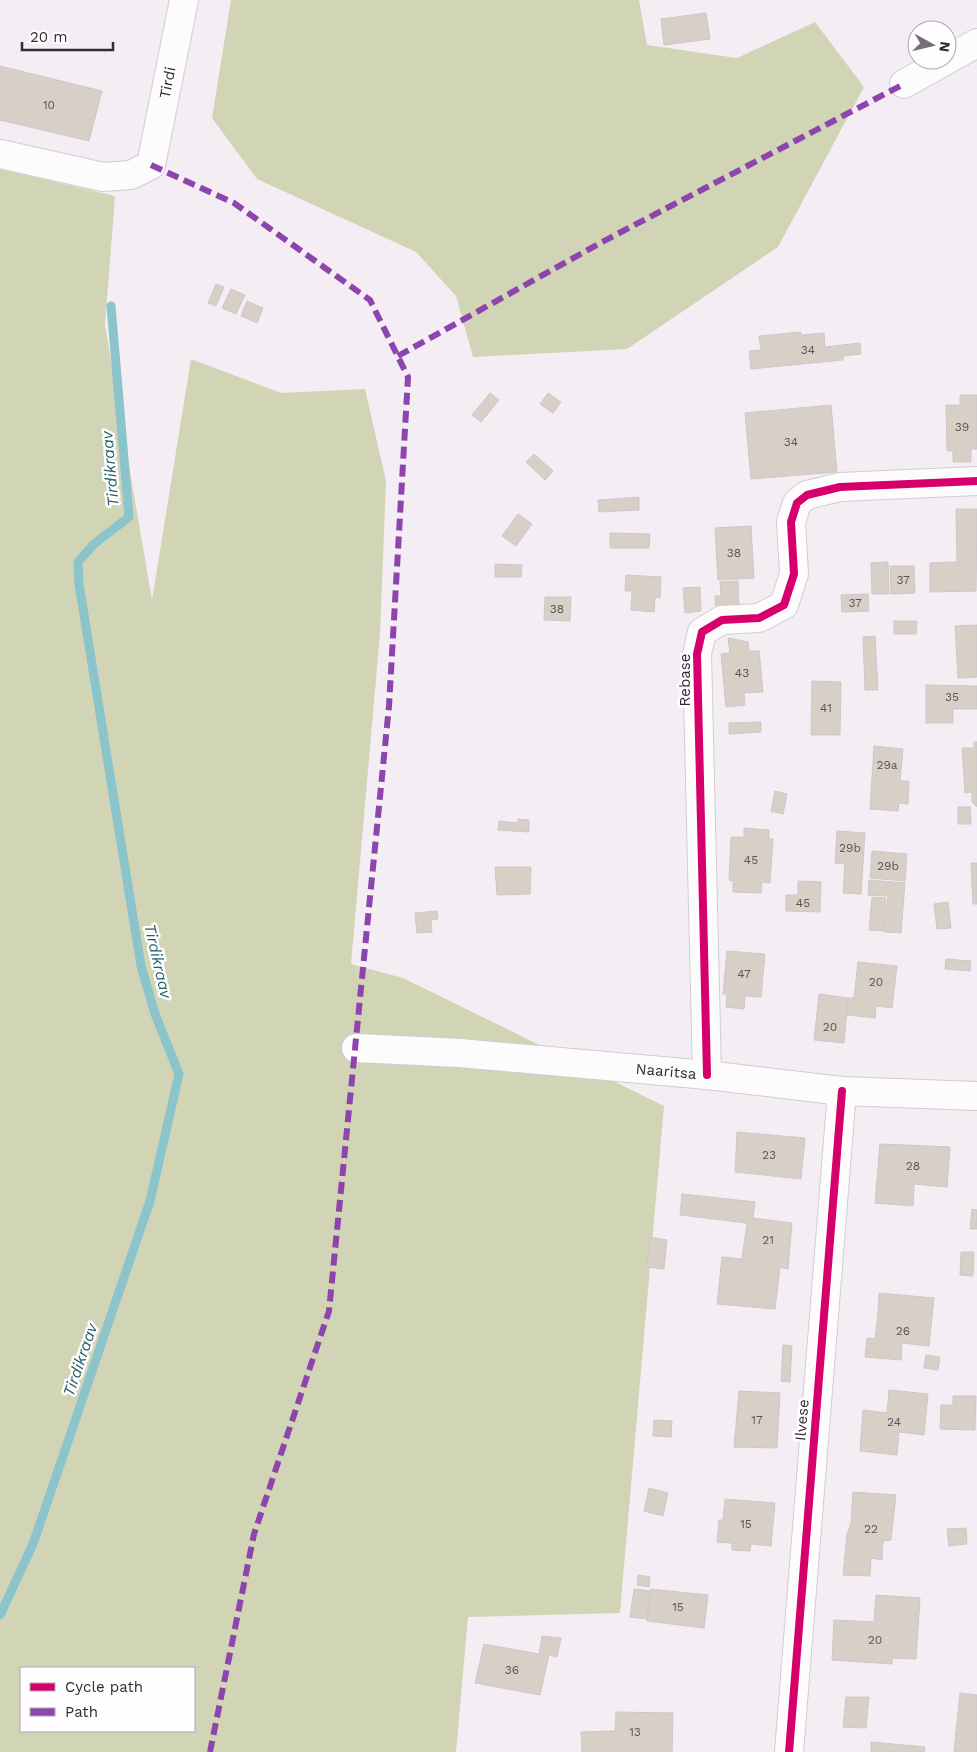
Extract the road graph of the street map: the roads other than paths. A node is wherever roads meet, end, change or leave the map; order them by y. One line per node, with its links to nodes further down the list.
1 (184, 0): 4 (street, Tirdi)
2 (977, 44): 3 (street)
3 (904, 84)
4 (0, 154)
5 (977, 481): 7 (street, Rebase)
6 (356, 1048): 7 (street, Naaritsa)
7 (707, 1075): 8 (street, Naaritsa)
8 (842, 1091): 9 (street, Naaritsa); 10 (street, Ilvese)
9 (977, 1096)
10 (789, 1752)

